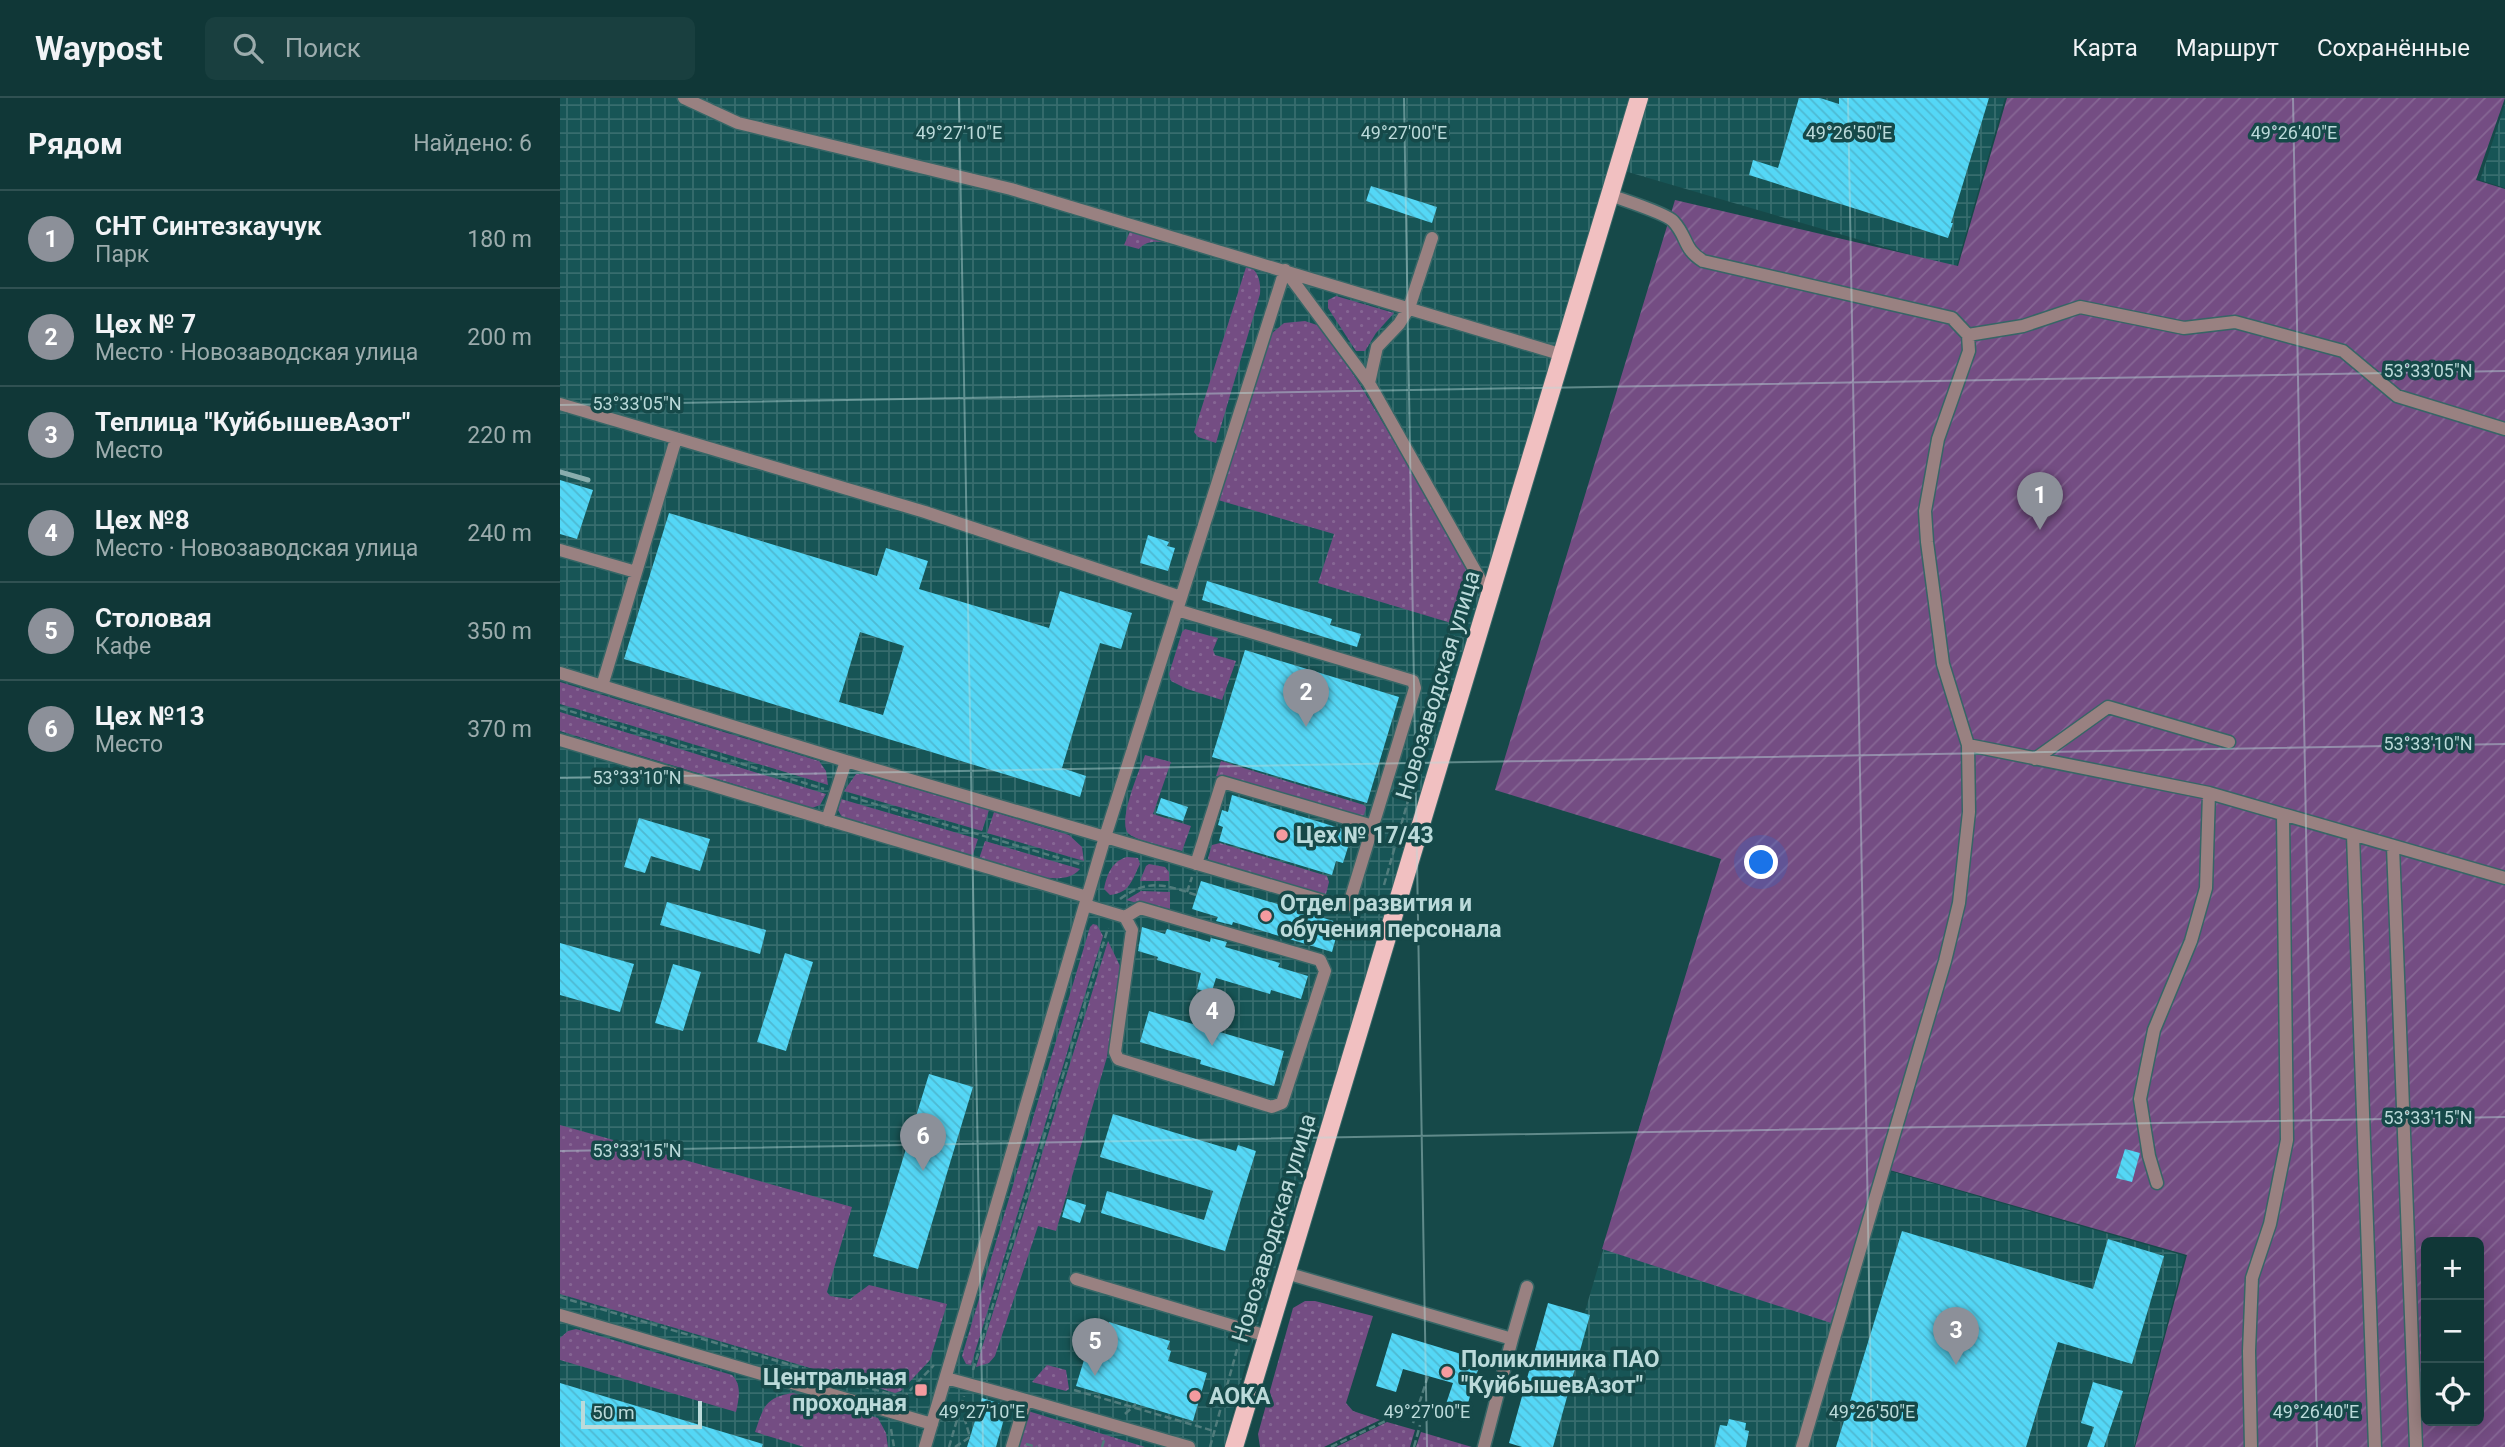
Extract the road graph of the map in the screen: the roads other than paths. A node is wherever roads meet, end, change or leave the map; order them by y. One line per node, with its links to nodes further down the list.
1 (684, 98): 5 (street)
2 (1639, 98): 3 (main road, Новозаводская улица)
3 (1610, 195): 7 (street); 8 (main road, Новозаводская улица)
4 (1432, 238): 6 (street)
5 (1285, 270): 6 (street); 9 (street); 15 (street)
6 (1409, 308): 8 (street); 9 (street)
7 (1968, 335): 11 (street); 22 (street)
8 (1563, 355): 16 (main road, Новозаводская улица)
9 (1369, 383): 16 (street)
10 (560, 404): 12 (street)
11 (2505, 429)
12 (676, 439): 14 (street); 15 (street)
13 (560, 550): 14 (street)
14 (636, 572): 19 (street)
15 (1181, 597): 17 (street)
16 (1490, 597): 37 (main road, Новозаводская улица)
17 (1177, 610): 28 (street); 30 (street)
18 (560, 673): 19 (street)
19 (602, 686): 24 (street)
20 (560, 740): 27 (street)
21 (2229, 742): 23 (street)
22 (1968, 745): 23 (street); 51 (street)
23 (2035, 759): 25 (street)
24 (846, 761): 27 (street); 30 (street)
25 (2209, 793): 26 (street); 36 (street)
26 (2283, 815): 29 (street); 52 (street)
27 (827, 820): 34 (street)
28 (1373, 826): 32 (street); 32 (street)
29 (2353, 835): 31 (street); 53 (street)
30 (1105, 836): 32 (street); 34 (street)
31 (2393, 846): 33 (street); 54 (street)
32 (1196, 864)
33 (2505, 878)
34 (1086, 901): 35 (street); 43 (street)
35 (1119, 915): 35 (street)
36 (2157, 1183)
37 (1286, 1273): 41 (main road, Новозаводская улица); 42 (street)
38 (1076, 1279): 41 (street)
39 (1527, 1287): 42 (street)
40 (560, 1315): 45 (street)
41 (1267, 1336): 49 (main road, Новозаводская улица)
42 (1512, 1339): 50 (street)
43 (946, 1378): 44 (street); 45 (street)
44 (1026, 1400): 47 (street); 48 (street)
45 (932, 1424): 46 (street)
46 (925, 1447)
47 (1012, 1447)
48 (1189, 1447)
49 (1234, 1447)
50 (1483, 1447)
51 (1802, 1447)
52 (2251, 1447)
53 (2375, 1447)
54 (2416, 1447)

